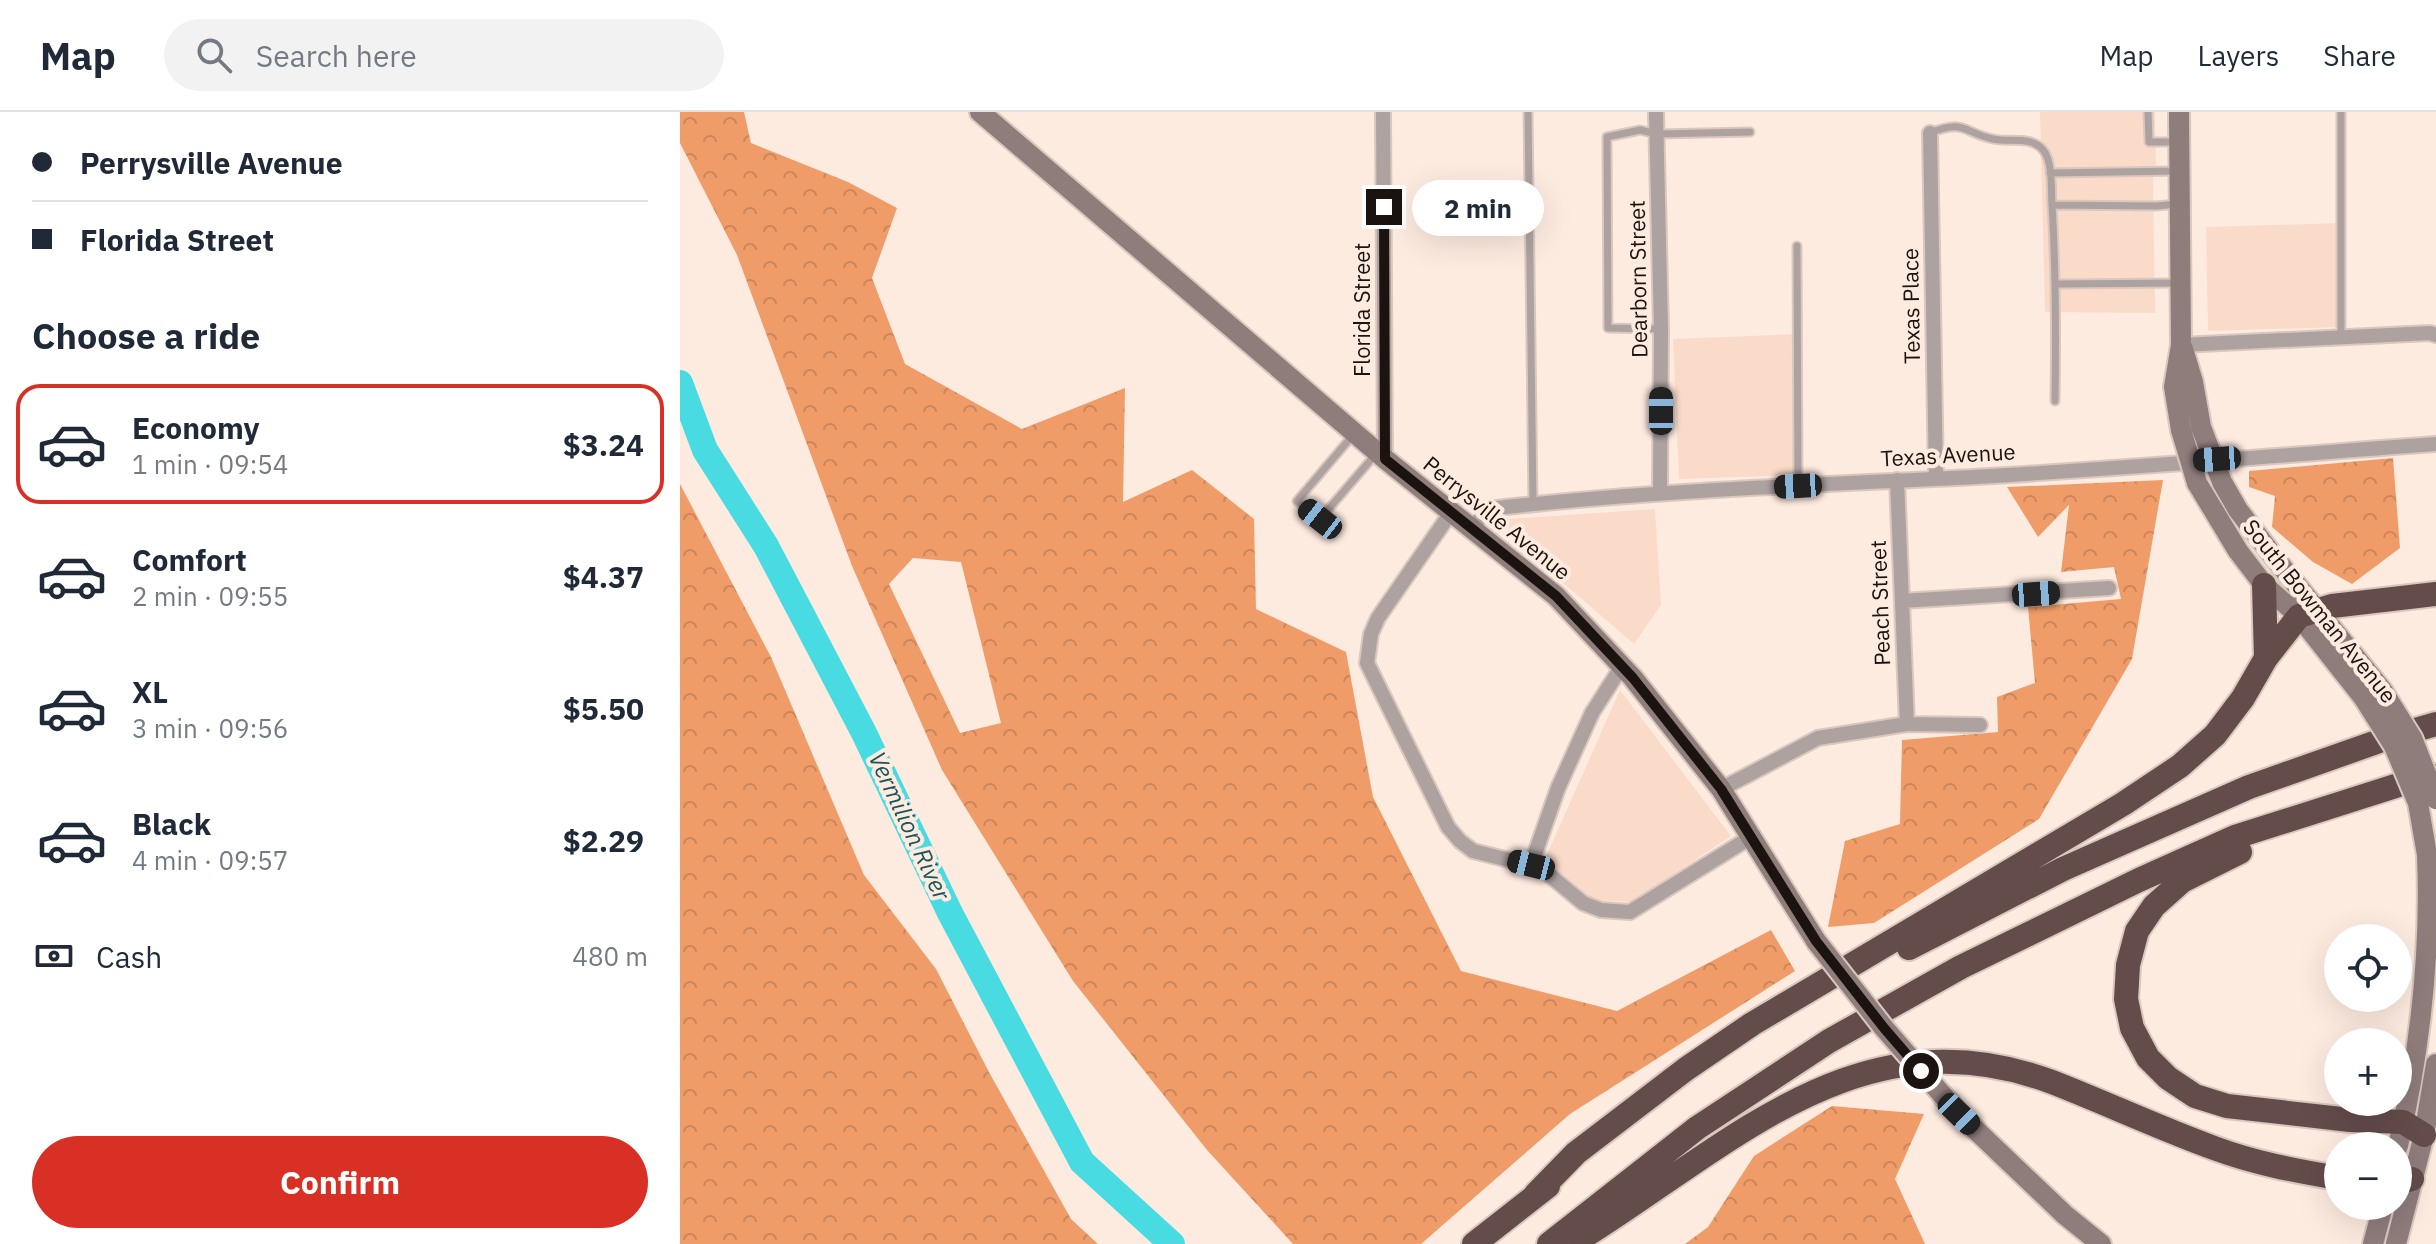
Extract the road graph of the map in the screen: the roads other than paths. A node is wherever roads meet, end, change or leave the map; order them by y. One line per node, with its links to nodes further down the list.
1 (980, 112): 25 (main road, Perrysville Avenue)
2 (1383, 112): 27 (street, Florida Street)
3 (1528, 112): 32 (lane)
4 (1656, 112): 10 (street, Dearborn Street)
5 (2148, 112): 11 (lane)
6 (2179, 112): 11 (main road, South Bowman Avenue)
7 (2341, 112): 21 (lane)
8 (1750, 132): 10 (lane)
9 (1930, 133): 13 (lane); 28 (street, Texas Place)
10 (1657, 134): 19 (street, Dearborn Street); 19 (lane)
11 (2180, 142): 12 (main road, South Bowman Avenue)
12 (2181, 171): 13 (lane); 14 (main road, South Bowman Avenue)
13 (2050, 173): 15 (lane)
14 (2181, 204): 15 (lane); 17 (main road, South Bowman Avenue)
15 (2052, 205): 18 (lane)
16 (1797, 246): 30 (lane)
17 (2182, 283): 18 (lane); 22 (main road, South Bowman Avenue)
18 (2057, 284): 23 (lane)
19 (1661, 329): 31 (street, Dearborn Street)
20 (2436, 335): 21 (street)
21 (2341, 339): 22 (street)
22 (2181, 345): 24 (main road, South Bowman Avenue)
23 (2055, 401)
24 (2191, 429): 35 (main road, South Bowman Avenue, bridge); 39 (main road, South Bowman Avenue, bridge)
25 (1355, 433): 27 (main road, Perrysville Avenue); 27 (lane)
26 (2436, 444): 28 (street, Texas Avenue)
27 (1381, 456): 33 (main road, Perrysville Avenue)
28 (1936, 479): 29 (street, Texas Avenue)
29 (1897, 480): 30 (street, Texas Avenue); 38 (street, Peach Street)
30 (1798, 486): 31 (street, Texas Avenue)
31 (1660, 493): 32 (street, Texas Avenue)
32 (1533, 504): 34 (street, Texas Avenue)
33 (1452, 511): 34 (main road, Perrysville Avenue); 51 (street)
34 (1472, 528): 41 (main road, Perrysville Avenue)
35 (2264, 585): 39 (main road, South Bowman Avenue); 40 (highway)
36 (2109, 588): 38 (street)
37 (2436, 594): 39 (highway)
38 (1902, 601): 43 (street, Peach Street)
39 (2308, 613): 40 (highway); 42 (main road, South Bowman Avenue)
40 (2266, 658): 57 (highway)
41 (1622, 666): 47 (main road, Perrysville Avenue); 51 (street)
42 (2372, 693): 48 (main road, South Bowman Avenue, bridge); 54 (main road, South Bowman Avenue, bridge)
43 (1907, 724): 45 (street); 47 (street)
44 (2436, 724): 57 (highway)
45 (1980, 725)
46 (2436, 773): 49 (highway)
47 (1721, 789): 50 (main road, Perrysville Avenue)
48 (2436, 799)
49 (2338, 804): 53 (highway); 60 (highway)
50 (1751, 837): 51 (street); 63 (main road, Perrysville Avenue, bridge)
51 (1531, 865)
52 (2436, 1064): 55 (main road, South Bowman Avenue)
53 (2396, 1132)
54 (2408, 1132)
55 (2409, 1132)
56 (2324, 1176): 60 (highway)
57 (1536, 1194): 61 (highway)
58 (2379, 1220): 64 (main road)
59 (2399, 1220): 65 (main road, South Bowman Avenue)
60 (1579, 1234): 62 (highway)
61 (1474, 1244)
62 (1549, 1244)
63 (2101, 1244)
64 (2373, 1244)
65 (2396, 1244)

